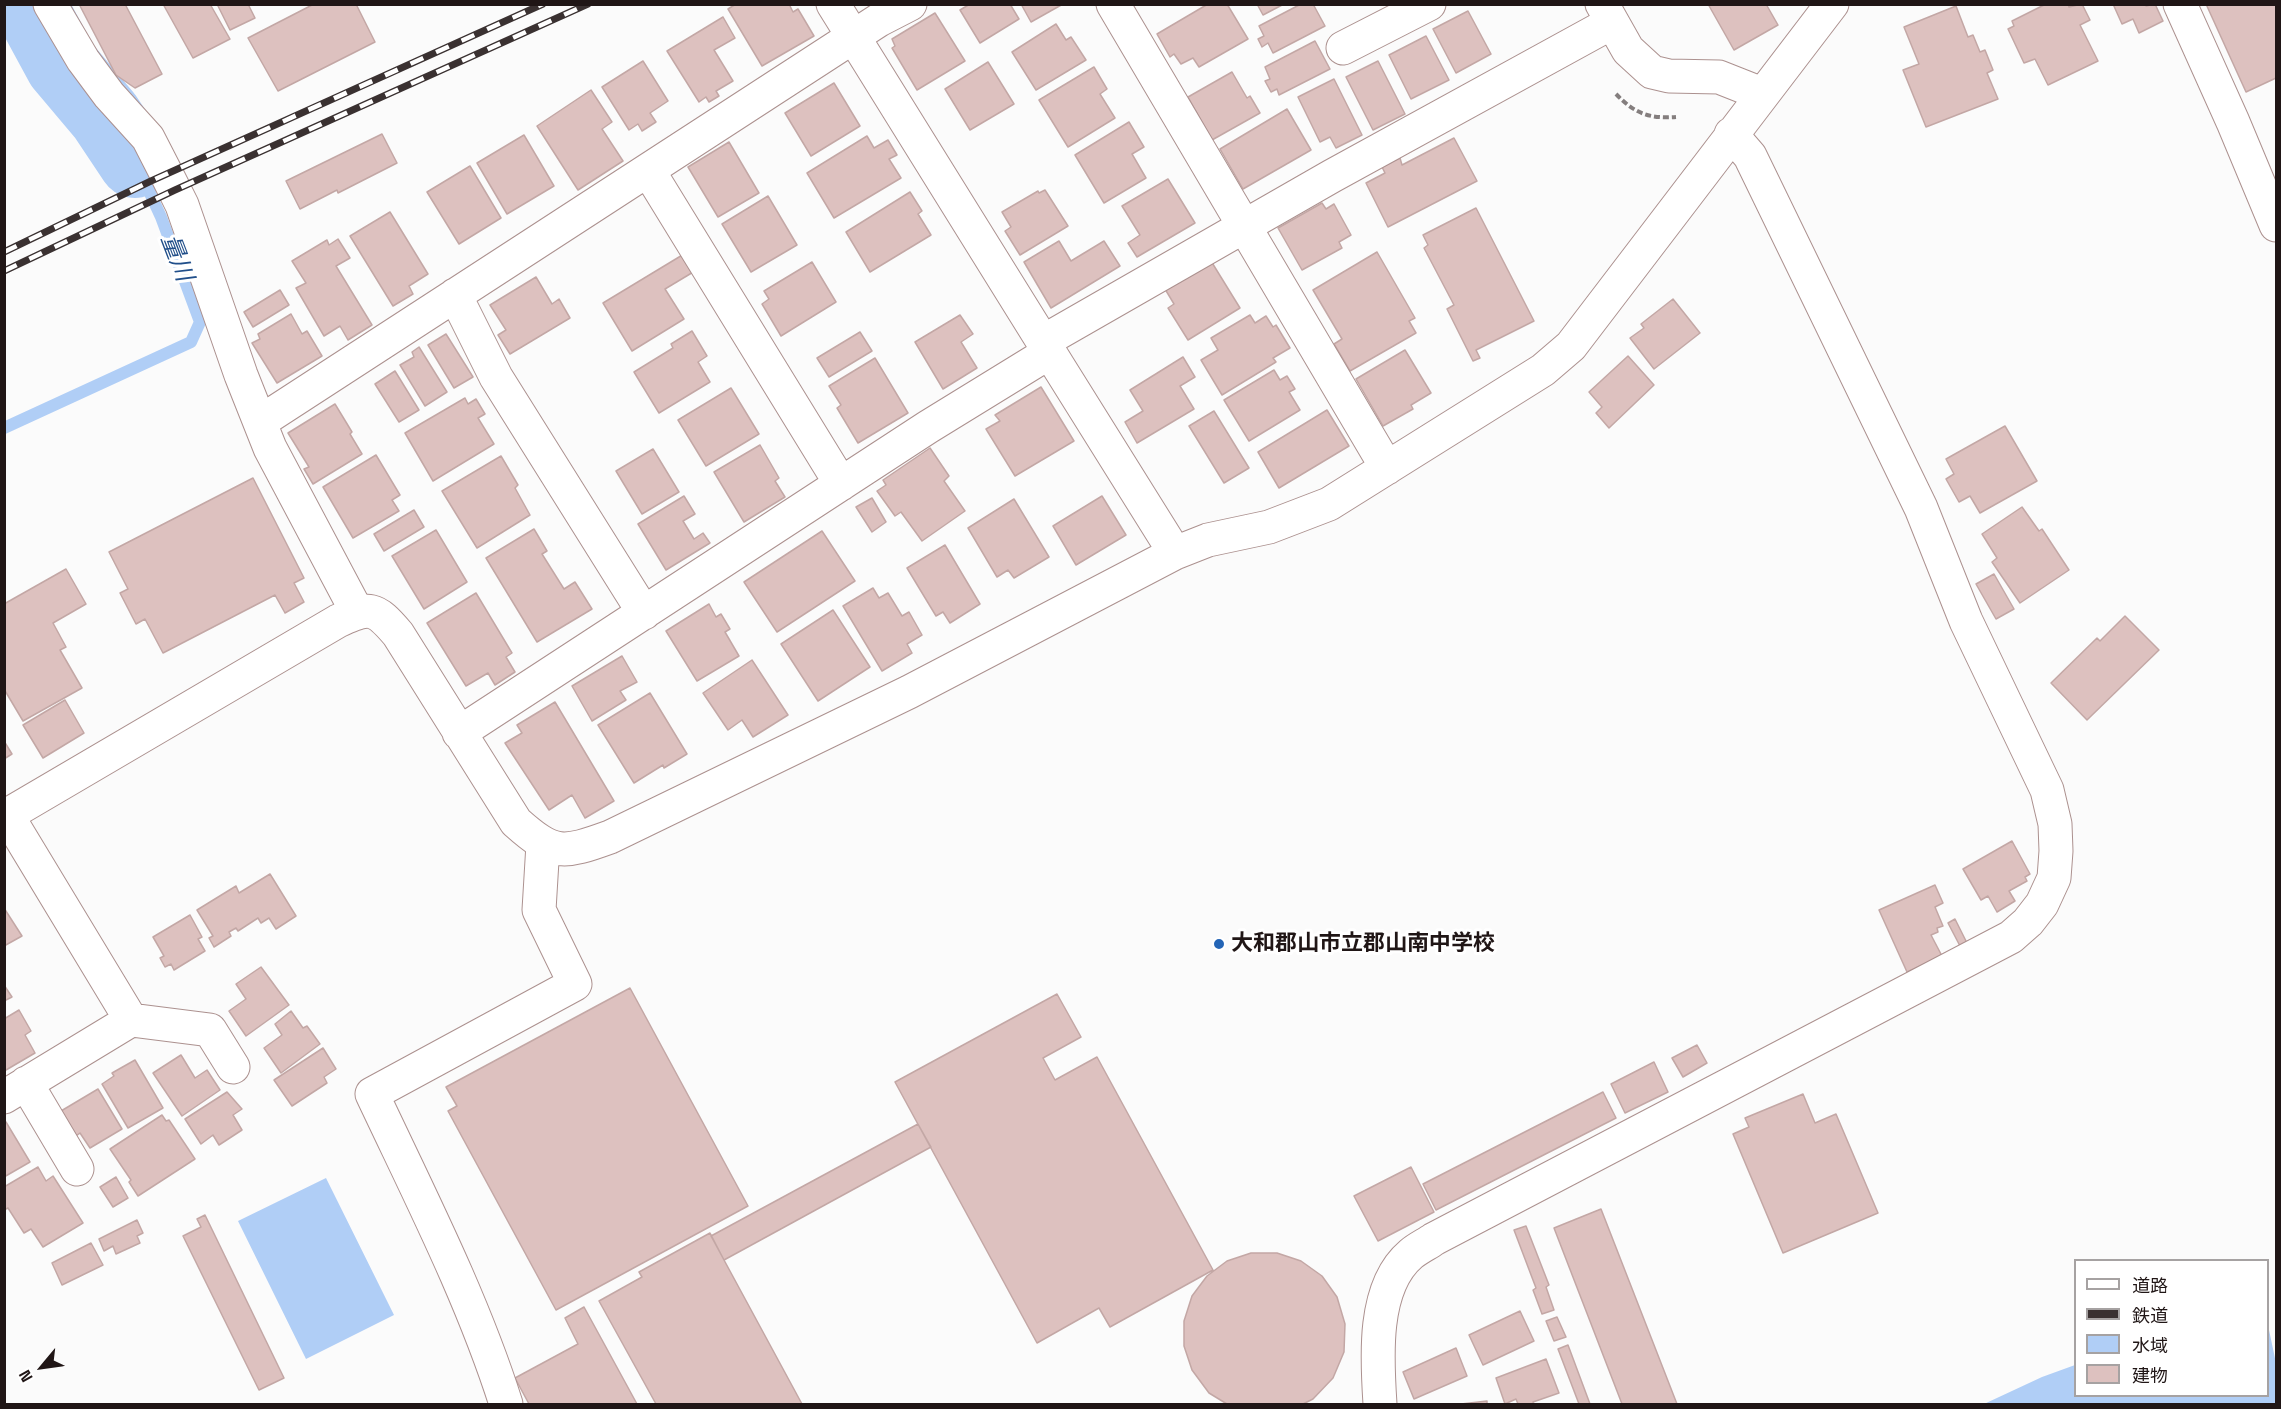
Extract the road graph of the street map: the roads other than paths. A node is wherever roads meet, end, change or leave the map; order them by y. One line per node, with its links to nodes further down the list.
1 (50, 4): 18 (street)
2 (833, 4): 9 (street)
3 (910, 4): 9 (street)
4 (1113, 4): 15 (street)
5 (1429, 4): 10 (street)
6 (1832, 4): 11 (street)
7 (2180, 4): 14 (street)
8 (1607, 14): 11 (street); 15 (street)
9 (853, 37): 13 (street); 17 (street)
10 (1343, 48)
11 (1762, 94): 12 (street)
12 (1731, 134): 19 (street); 32 (street)
13 (648, 170): 16 (street); 20 (street)
14 (2277, 225)
15 (1243, 227): 17 (street); 19 (street)
16 (455, 295): 18 (street); 23 (street)
17 (1047, 347): 20 (street); 21 (street)
18 (260, 422): 22 (street)
19 (1387, 468): 21 (street)
20 (841, 484): 23 (street)
21 (1175, 553): 26 (street)
22 (357, 612): 24 (street); 25 (street)
23 (644, 613): 24 (street)
24 (459, 733): 26 (street)
25 (6, 816): 27 (street)
26 (543, 844): 31 (street)
27 (131, 1020): 28 (street); 29 (street)
28 (233, 1066)
29 (15, 1090): 30 (street)
30 (77, 1169)
31 (506, 1404)
32 (1380, 1404)

